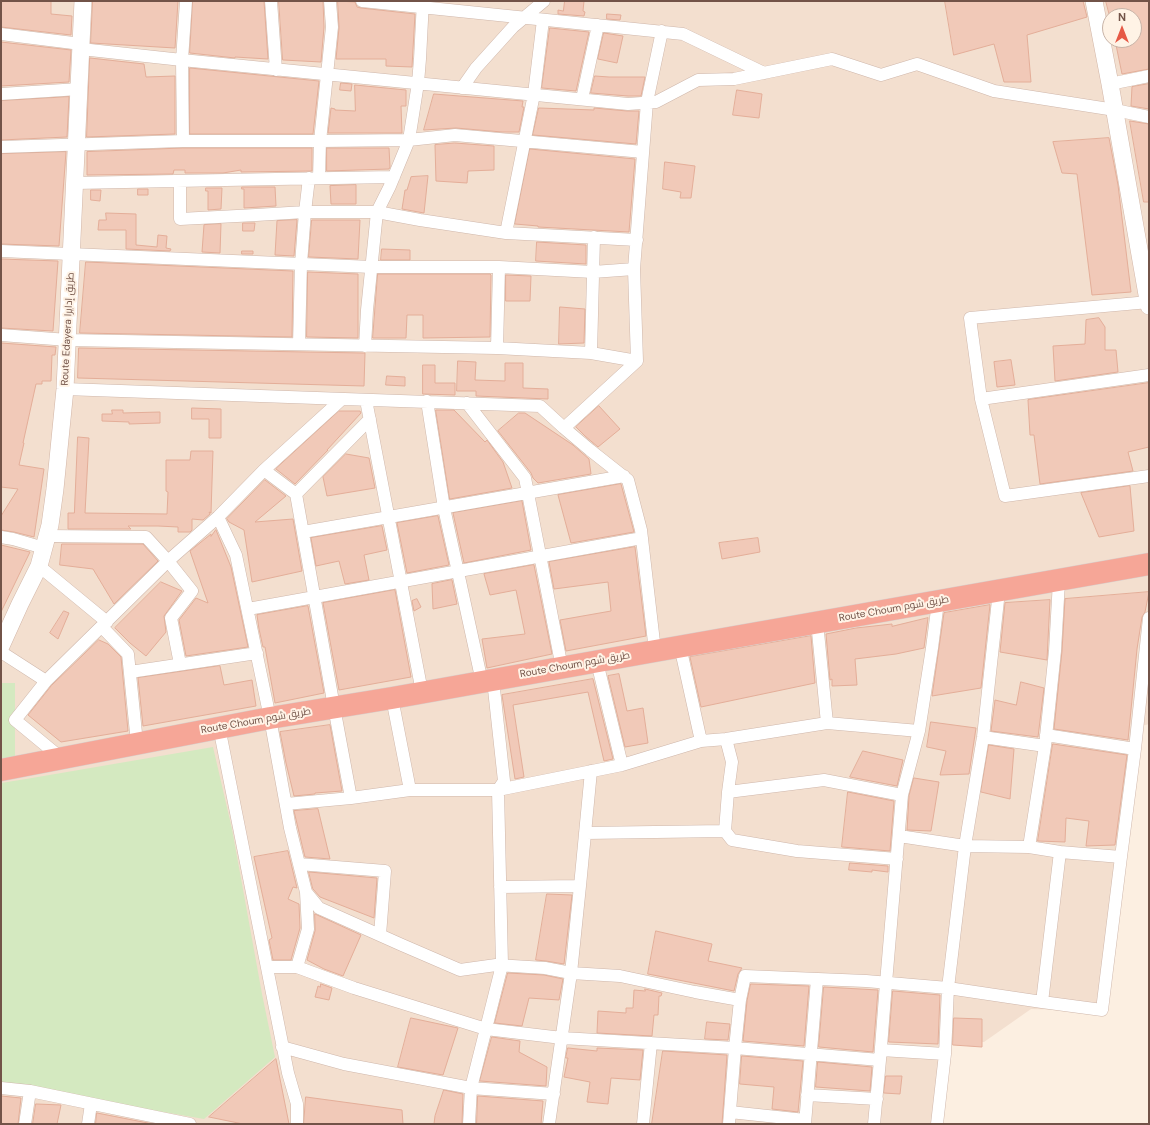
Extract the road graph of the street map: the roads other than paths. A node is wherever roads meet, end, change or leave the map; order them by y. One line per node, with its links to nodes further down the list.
1 (83, 1): 14 (street, Route Edayera طريق إدايرا)
2 (186, 1): 15 (street)
3 (270, 1): 16 (street)
4 (330, 1): 18 (street)
5 (362, 1): 8 (street)
6 (544, 1): 9 (street)
7 (1094, 1): 21 (street)
8 (422, 4): 9 (street); 20 (street)
9 (524, 18): 10 (street); 22 (street)
10 (543, 20): 11 (street); 25 (street)
11 (598, 25): 12 (street); 26 (street)
12 (662, 32): 17 (street); 27 (street)
13 (1, 34): 14 (street)
14 (81, 46): 15 (street); 23 (street, Route Edayera طريق إدايرا)
15 (182, 60): 16 (street); 31 (street)
16 (276, 70): 18 (street)
17 (764, 73): 27 (street); 28 (street)
18 (327, 74): 20 (street); 32 (street)
19 (1149, 76): 21 (street)
20 (418, 83): 22 (street); 30 (street)
21 (1110, 84): 28 (street)
22 (462, 88): 25 (street)
23 (79, 89): 24 (street); 34 (street, Route Edayera طريق إدايرا)
24 (1, 94)
25 (534, 94): 26 (street); 33 (street)
26 (582, 99): 27 (street)
27 (647, 102): 36 (street)
28 (1115, 110): 29 (street); 53 (street)
29 (1149, 117)
30 (409, 140): 32 (street); 33 (street); 37 (street)
31 (183, 141): 32 (street); 34 (street)
32 (320, 141): 38 (street)
33 (524, 141): 36 (street); 43 (street)
34 (77, 144): 35 (street); 40 (street, Route Edayera طريق إدايرا)
35 (1, 147)
36 (643, 152): 45 (street)
37 (394, 177): 38 (street); 42 (street)
38 (314, 178): 39 (street); 41 (street)
39 (180, 181): 40 (street); 41 (street)
40 (75, 183): 47 (street, Route Edayera طريق إدايرا)
41 (305, 212): 42 (street); 48 (street)
42 (377, 212): 43 (street); 49 (street)
43 (506, 233): 44 (street)
44 (594, 237): 45 (street); 52 (street)
45 (637, 240): 51 (street)
46 (1, 251): 47 (street)
47 (72, 255): 48 (street); 55 (street, Route Edayera طريق إدايرا)
48 (301, 264): 49 (street); 56 (street)
49 (372, 267): 50 (street); 57 (street)
50 (499, 267): 52 (street); 58 (street)
51 (634, 269): 52 (street); 60 (street)
52 (593, 272): 59 (street)
53 (1149, 303): 64 (street)
54 (1, 336): 55 (street)
55 (68, 340): 56 (street); 62 (street, Route Edayera طريق إدايرا)
56 (299, 344): 57 (street)
57 (365, 346): 58 (street)
58 (497, 348): 59 (street)
59 (592, 353): 60 (street)
60 (637, 361): 69 (street)
61 (1149, 375): 64 (street)
62 (66, 389): 63 (street); 81 (street, Route Edayera طريق إدايرا)
63 (342, 399): 65 (street); 70 (street)
64 (981, 399): 72 (street)
65 (366, 400): 66 (street); 68 (street)
66 (426, 401): 67 (street); 75 (street)
67 (467, 403): 69 (street); 73 (street)
68 (370, 419): 74 (street); 77 (street)
69 (564, 428): 71 (street)
70 (264, 470): 74 (street); 76 (street)
71 (624, 476): 73 (street); 80 (street)
72 (1149, 476)
73 (528, 493): 75 (street); 82 (street)
74 (296, 494): 78 (street)
75 (444, 508): 77 (street); 86 (street)
76 (218, 517): 83 (street); 92 (street)
77 (388, 517): 78 (street); 88 (street)
78 (303, 532): 90 (street)
79 (1, 537): 81 (street)
80 (642, 538): 82 (street); 98 (street)
81 (45, 542): 83 (street); 85 (street, Route Edayera طريق إدايرا)
82 (540, 557): 86 (street); 103 (street)
83 (168, 561): 95 (street); 102 (street)
84 (1149, 564): 87 (highway, Route Choum طريق شوم)
85 (39, 566): 95 (street); 96 (street, Route Edayera طريق إدايرا)
86 (457, 572): 88 (street); 106 (street)
87 (1059, 581): 89 (highway, Route Choum طريق شوم); 117 (street)
88 (400, 582): 90 (street); 107 (street)
89 (999, 591): 91 (highway, Route Choum طريق شوم); 114 (street)
90 (315, 597): 92 (street); 109 (street)
91 (938, 602): 94 (highway, Route Choum طريق شوم); 113 (street)
92 (248, 609): 100 (street)
93 (1149, 618): 119 (street)
94 (817, 622): 97 (highway, Route Choum طريق شوم); 111 (street)
95 (104, 624): 104 (street); 105 (street)
96 (1, 646)
97 (680, 646): 98 (highway, Route Choum طريق شوم); 116 (street)
98 (655, 650): 101 (highway, Route Choum طريق شوم)
99 (1, 652): 105 (street)
100 (257, 653): 102 (street); 110 (street)
101 (597, 662): 103 (highway, Route Choum طريق شوم); 121 (street)
102 (180, 664): 104 (street)
103 (562, 668): 106 (highway, Route Choum طريق شوم)
104 (130, 672): 118 (street)
105 (46, 681): 120 (street)
106 (487, 681): 107 (highway, Route Choum طريق شوم); 125 (street)
107 (422, 692): 108 (highway, Route Choum طريق شوم)
108 (392, 698): 109 (highway, Route Choum طريق شوم); 124 (street)
109 (334, 707): 110 (highway, Route Choum طريق شوم); 128 (street)
110 (270, 718): 112 (highway, Route Choum طريق شوم); 129 (street)
111 (827, 723): 113 (street); 115 (street)
112 (220, 727): 118 (highway, Route Choum طريق شوم); 144 (street)
113 (919, 730): 127 (street)
114 (983, 736): 117 (street); 133 (street)
115 (726, 739): 116 (street); 126 (street)
116 (701, 741): 121 (street)
117 (1046, 741): 119 (street); 134 (street)
118 (137, 743): 120 (highway, Route Choum طريق شوم)
119 (1135, 749): 136 (street)
120 (61, 758): 122 (highway, Route Choum طريق شوم)
121 (622, 765): 123 (street)
122 (1, 770)
123 (591, 771): 125 (street); 131 (street)
124 (410, 790): 125 (street); 128 (street)
125 (498, 790): 140 (street)
126 (728, 792): 127 (street); 130 (street)
127 (902, 795): 132 (street)
128 (352, 798): 129 (street)
129 (286, 804): 138 (street)
130 (725, 831): 131 (street); 137 (street)
131 (585, 833): 139 (street)
132 (899, 836): 133 (street); 137 (street)
133 (965, 846): 134 (street); 149 (street)
134 (1029, 847): 135 (street)
135 (1060, 852): 136 (street); 151 (street)
136 (1121, 857): 151 (street)
137 (897, 859): 148 (street)
138 (299, 864): 141 (street); 142 (street)
139 (580, 886): 140 (street); 146 (street)
140 (500, 887): 143 (street)
141 (306, 892): 142 (street); 145 (street)
142 (380, 935): 143 (street)
143 (502, 965): 146 (street); 152 (street)
144 (267, 967): 145 (street); 155 (street)
145 (297, 967): 152 (street)
146 (571, 973): 150 (street); 153 (street)
147 (817, 979): 148 (street); 150 (street); 157 (street)
148 (886, 983): 149 (street); 159 (street)
149 (948, 988): 151 (street); 158 (street)
150 (740, 1000): 156 (street)
151 (1042, 1002)
152 (486, 1029): 153 (street); 161 (street)
153 (562, 1038): 154 (street); 163 (street)
154 (651, 1043): 156 (street); 175 (street)
155 (282, 1047): 161 (street); 172 (street)
156 (735, 1048): 157 (street); 167 (street)
157 (811, 1054): 159 (street); 164 (street)
158 (945, 1054): 159 (street); 177 (street)
159 (881, 1055): 165 (street)
160 (1, 1088): 162 (street)
161 (471, 1088): 163 (street); 173 (street)
162 (30, 1091): 166 (street); 169 (street)
163 (554, 1094): 174 (street)
164 (807, 1095): 165 (street); 168 (street)
165 (877, 1099): 176 (street)
166 (92, 1104): 170 (street); 171 (street)
167 (730, 1118): 168 (street)
168 (805, 1122)
169 (25, 1124)
170 (88, 1124)
171 (189, 1124)
172 (297, 1124)
173 (469, 1124)
174 (549, 1124)
175 (643, 1124)
176 (874, 1124)
177 (937, 1124)

